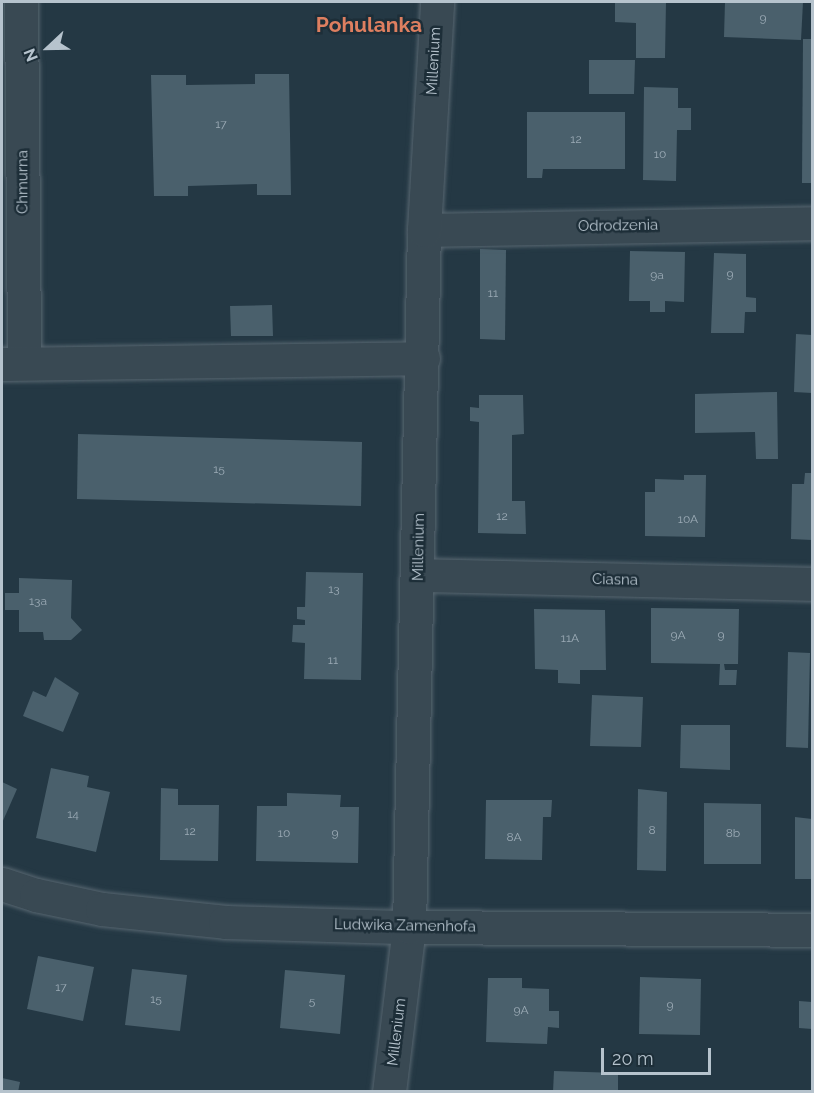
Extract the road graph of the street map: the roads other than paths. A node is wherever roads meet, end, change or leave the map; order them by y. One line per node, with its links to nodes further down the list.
1 (21, 2): 6 (street, Chmurna)
2 (437, 2): 4 (street, Millenium)
3 (813, 223): 4 (street, Odrodzenia)
4 (424, 230): 5 (street, Millenium)
5 (423, 358): 6 (street); 7 (street, Millenium)
6 (13, 364)
7 (418, 575): 8 (street, Ciasna); 10 (street, Millenium)
8 (813, 584)
9 (2, 884): 10 (street, Ludwika Zamenhofa)
10 (409, 927): 11 (street, Ludwika Zamenhofa); 12 (street, Millenium)
11 (813, 930)
12 (389, 1092)

